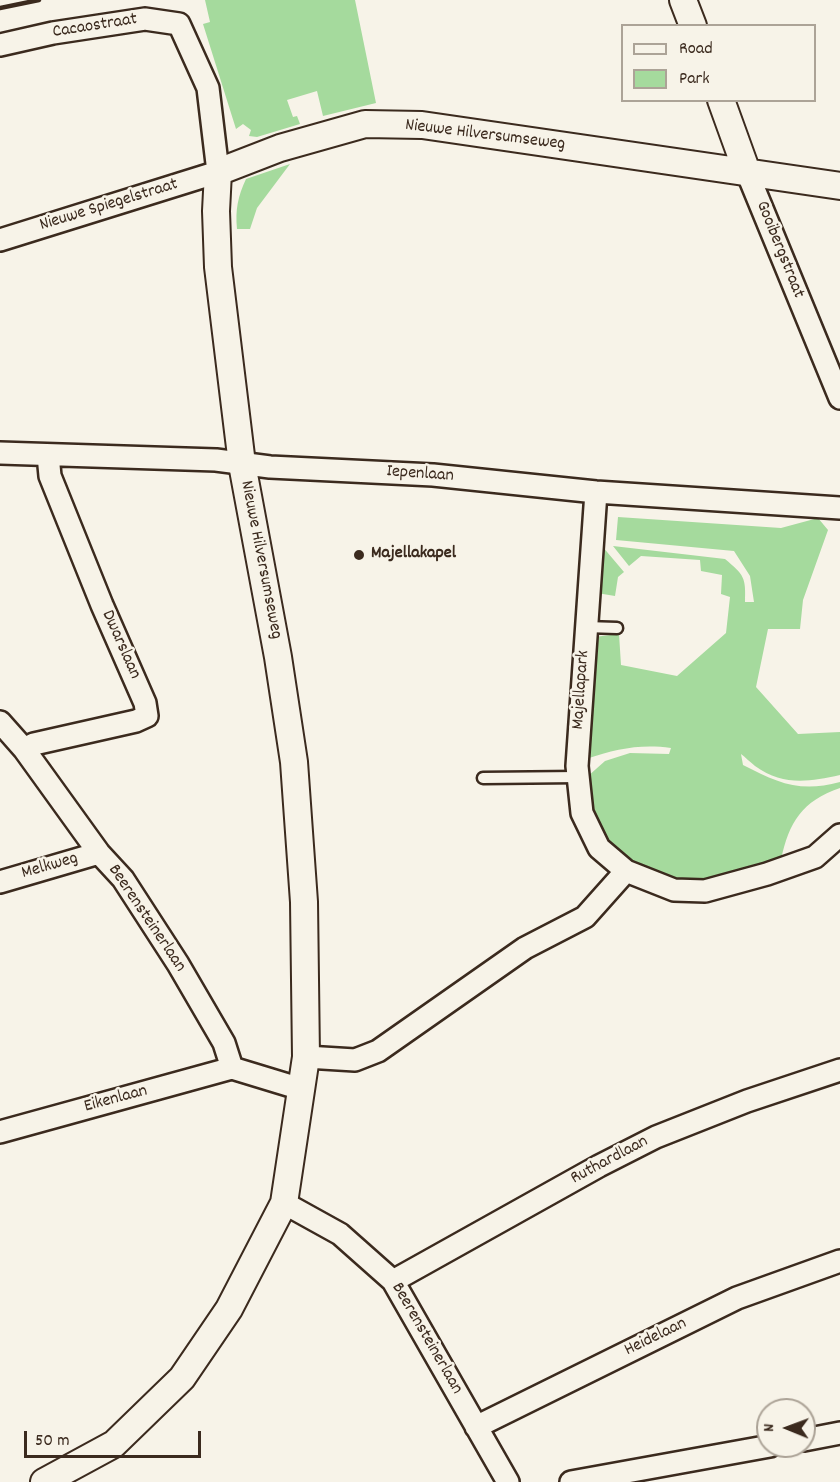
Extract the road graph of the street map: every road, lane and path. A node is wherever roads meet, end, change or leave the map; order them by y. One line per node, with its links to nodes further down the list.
1 (683, 0): 2 (street)
2 (692, 24)
3 (0, 45): 5 (street, Cacaostraat)
4 (722, 102): 6 (street, Gooibergstraat)
5 (218, 172): 6 (street, Nieuwe Hilversumseweg); 8 (street, Nieuwe Spiegelstraat); 12 (street, Nieuwe Hilversumseweg)
6 (747, 172): 7 (street, Nieuwe Hilversumseweg); 9 (street, Gooibergstraat)
7 (840, 186)
8 (0, 240)
9 (840, 398)
10 (0, 453): 11 (street, Iepenlaan)
11 (48, 455): 12 (street, Iepenlaan); 18 (street, Dwarslaan)
12 (242, 464): 13 (street, Iepenlaan); 25 (street, Nieuwe Hilversumseweg)
13 (596, 492): 14 (street, Iepenlaan); 15 (street, Majellapark)
14 (840, 508)
15 (586, 627): 16 (lane); 19 (street, Majellapark)
16 (617, 628)
17 (0, 722): 18 (street, Beerensteinerlaan)
18 (24, 749): 22 (street, Beerensteinerlaan)
19 (578, 777): 20 (lane); 23 (street, Majellapark)
20 (483, 778)
21 (840, 835): 23 (street, Majellapark)
22 (99, 853): 24 (street, Melkweg); 26 (street, Beerensteinerlaan)
23 (626, 871): 25 (street)
24 (0, 882)
25 (306, 1057): 28 (street, Nieuwe Hilversumseweg)
26 (232, 1068): 28 (street); 29 (street, Eikenlaan)
27 (840, 1070): 32 (street, Ruthardlaan)
28 (301, 1089): 30 (street, Nieuwe Hilversumseweg)
29 (0, 1132)
30 (284, 1203): 32 (street, Beerensteinerlaan); 37 (street, Nieuwe Hilversumseweg)
31 (840, 1261): 33 (street, Heidelaan)
32 (393, 1281): 33 (street, Beerensteinerlaan)
33 (476, 1426): 38 (street, Beerensteinerlaan)
34 (840, 1433): 35 (street)
35 (816, 1438)
36 (756, 1449): 39 (street)
37 (44, 1482)
38 (508, 1482)
39 (571, 1482)

